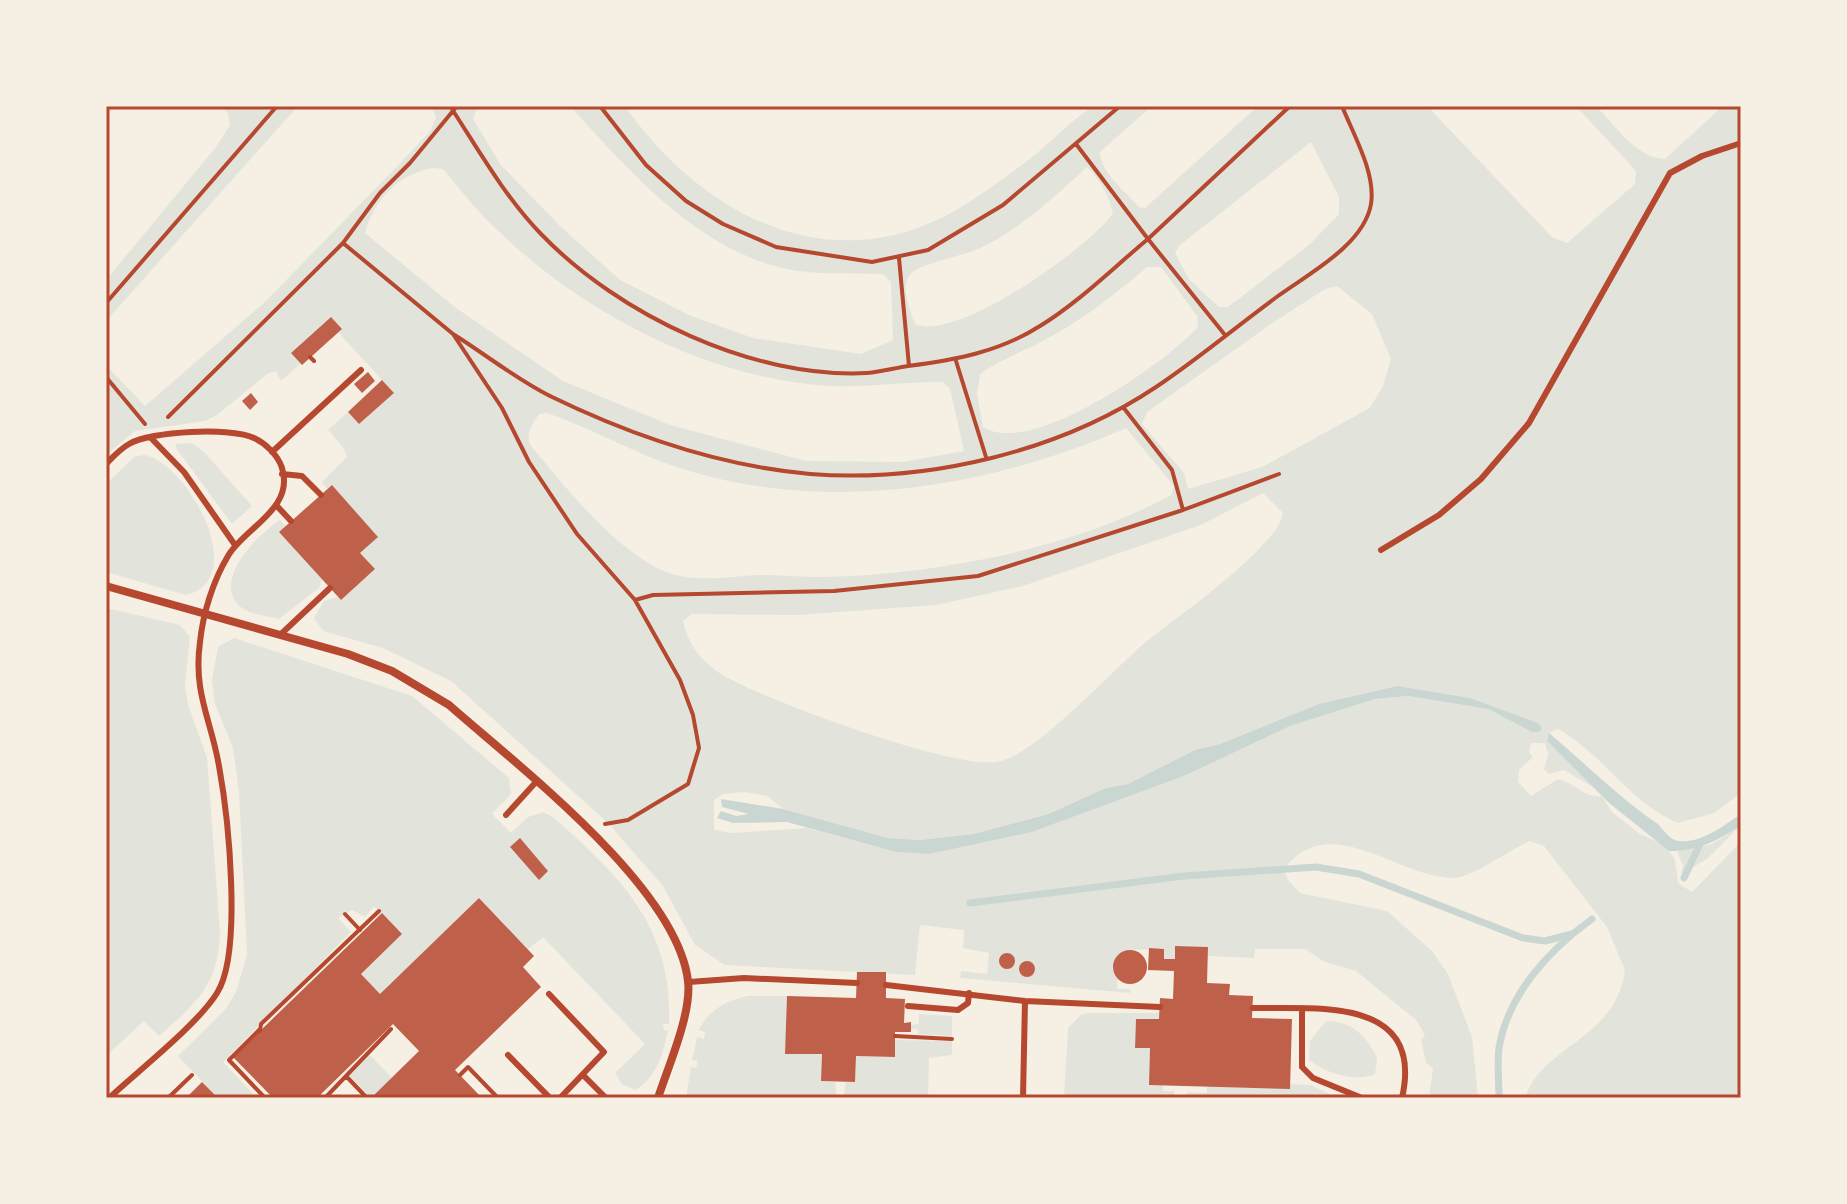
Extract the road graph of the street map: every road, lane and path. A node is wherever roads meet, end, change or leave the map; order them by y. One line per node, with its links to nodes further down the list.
1 (277, 106): 12 (path)
2 (600, 106): 11 (path)
3 (1120, 106): 8 (path)
4 (1290, 106): 9 (path)
5 (1342, 106): 14 (path)
6 (453, 107): 10 (path); 16 (path)
7 (1741, 143): 31 (lane)
8 (1076, 144): 9 (path); 11 (path)
9 (1148, 239): 14 (path); 15 (path)
10 (343, 243): 13 (path); 20 (path)
11 (899, 258): 16 (path)
12 (106, 303)
13 (453, 334): 22 (path); 34 (path)
14 (1225, 335): 19 (path)
15 (956, 361): 16 (path); 22 (path)
16 (909, 366)
17 (361, 370): 21 (lane)
18 (106, 377): 20 (path)
19 (1123, 407): 22 (path); 28 (path)
20 (150, 437): 21 (lane); 23 (lane); 30 (lane)
21 (272, 452): 24 (lane)
22 (986, 457)
23 (106, 464)
24 (282, 474): 26 (lane); 27 (lane)
25 (1279, 474): 28 (path)
26 (321, 495)
27 (276, 505): 29 (lane); 30 (lane)
28 (1183, 510): 34 (path)
29 (291, 521)
30 (235, 545): 35 (lane)
31 (1381, 550)
32 (106, 586): 35 (street)
33 (330, 588): 36 (lane)
34 (635, 600): 39 (path)
35 (206, 614): 36 (street); 62 (lane)
36 (280, 635): 37 (street)
37 (536, 782): 38 (lane); 39 (street)
38 (506, 815)
39 (587, 829): 43 (street)
40 (379, 911): 42 (path)
41 (345, 914): 42 (path)
42 (360, 930): 64 (path)
43 (689, 982): 44 (lane); 70 (street)
44 (857, 983)
45 (886, 985): 46 (lane)
46 (969, 993): 48 (lane); 49 (lane)
47 (549, 994): 60 (lane)
48 (1025, 1001): 50 (lane); 71 (lane)
49 (908, 1006)
50 (1160, 1007)
51 (1253, 1008): 52 (lane)
52 (1302, 1008): 72 (lane); 73 (lane)
53 (391, 1029): 59 (path)
54 (895, 1036): 55 (path)
55 (952, 1039)
56 (508, 1055): 67 (lane)
57 (192, 1075): 63 (path)
58 (460, 1075): 61 (path)
59 (346, 1076): 65 (path); 66 (path)
60 (584, 1076): 68 (lane); 69 (lane)
61 (496, 1097)
62 (109, 1098)
63 (168, 1098)
64 (265, 1098)
65 (325, 1098)
66 (367, 1098)
67 (550, 1098)
68 (560, 1098)
69 (606, 1098)
70 (658, 1098)
71 (1023, 1098)
72 (1362, 1098)
73 (1402, 1098)

